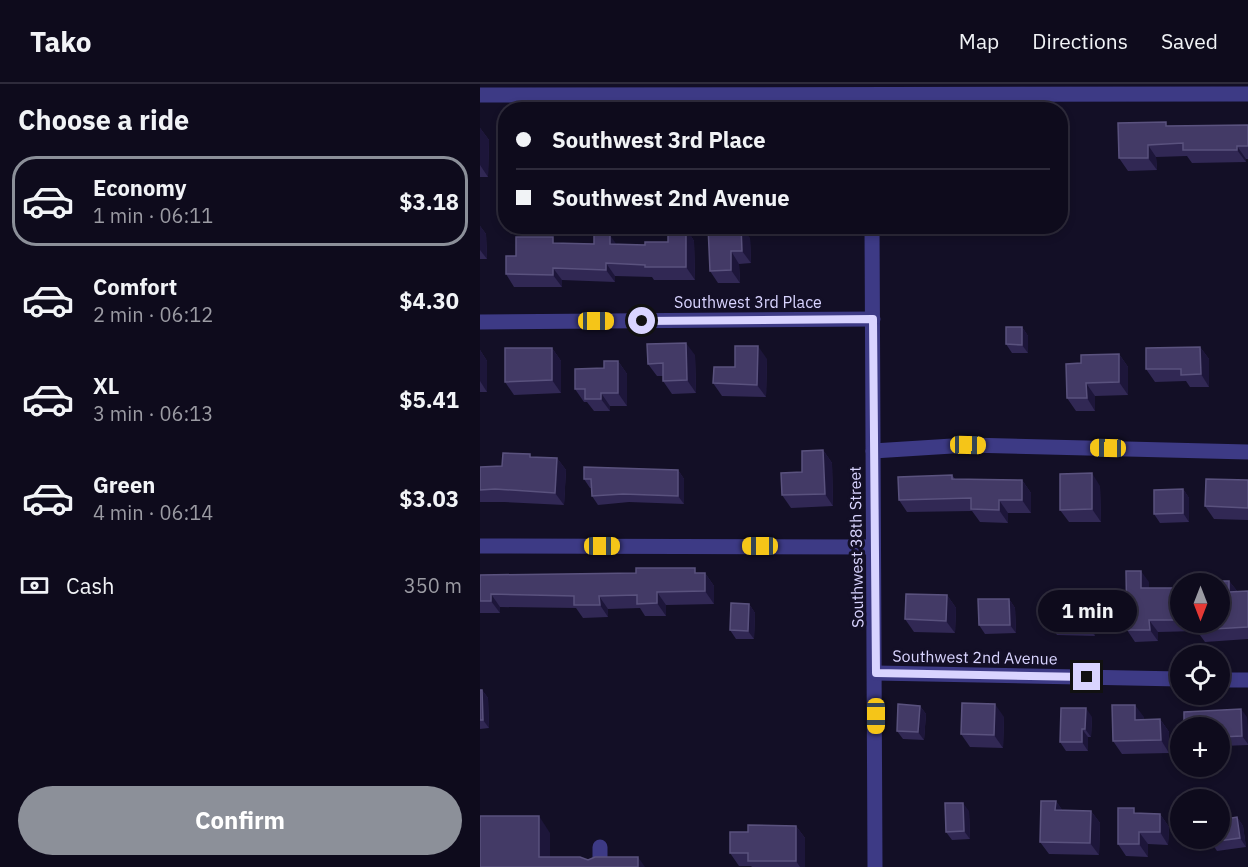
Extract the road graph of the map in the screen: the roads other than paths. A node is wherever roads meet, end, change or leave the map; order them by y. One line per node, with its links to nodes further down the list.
1 (1248, 94): 3 (street)
2 (480, 95): 3 (street)
3 (872, 96)
4 (872, 234): 5 (street, Southwest 38th Street)
5 (873, 319): 6 (street, Southwest 3rd Place); 7 (street, Southwest 38th Street)
6 (480, 322)
7 (873, 451): 8 (street); 10 (street, Southwest 38th Street)
8 (1248, 452)
9 (480, 546): 10 (street)
10 (873, 546): 11 (street, Southwest 38th Street)
11 (876, 673): 12 (street, Southwest 2nd Avenue); 17 (street, Southwest 38th Street)
12 (1170, 679)
13 (1230, 680): 14 (street)
14 (1248, 680)
15 (600, 847): 16 (street)
16 (600, 867)
17 (875, 867)

